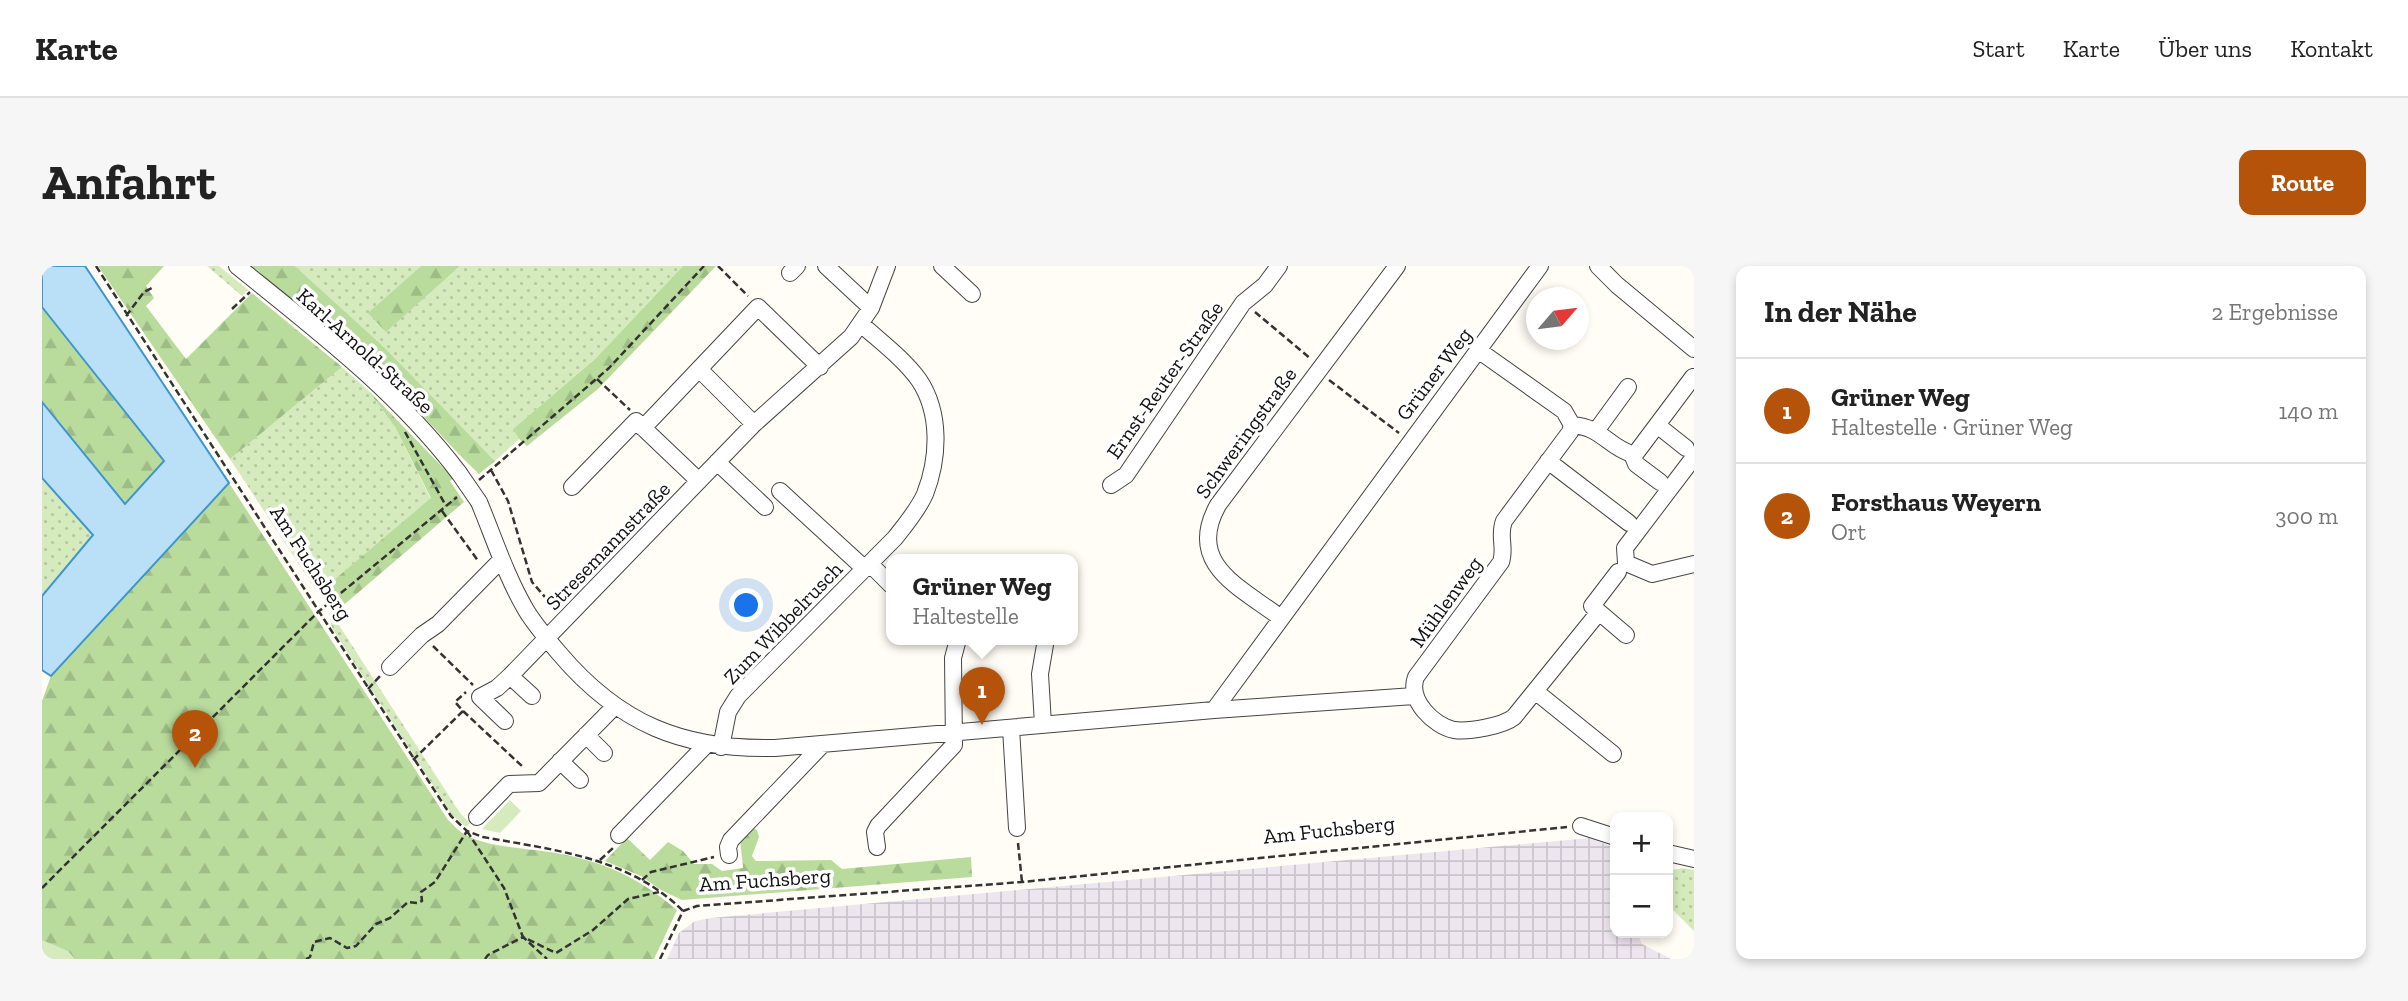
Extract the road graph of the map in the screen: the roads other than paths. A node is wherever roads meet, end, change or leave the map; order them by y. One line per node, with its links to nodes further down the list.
1 (237, 266): 35 (street, Karl-Arnold-Straße, bridge)
2 (825, 266): 10 (street)
3 (887, 266): 10 (street, Stresemannstraße)
4 (942, 266): 9 (street)
5 (1279, 266): 30 (street, Ernst-Reuter-Straße)
6 (1397, 266): 41 (street, Schweringstraße)
7 (1540, 266): 14 (street, Grüner Weg)
8 (1598, 266): 13 (street)
9 (972, 294)
10 (871, 308): 11 (street, Stresemannstraße)
11 (861, 324): 15 (street, Stresemannstraße); 37 (street, Zum Wibbelrusch)
12 (1694, 327): 13 (street)
13 (1688, 345)
14 (1478, 350): 21 (street); 41 (street, Grüner Weg)
15 (820, 367): 16 (street); 19 (street, Stresemannstraße)
16 (699, 369): 19 (street); 20 (street)
17 (1691, 385): 22 (street)
18 (1628, 387): 23 (street)
19 (754, 424): 27 (street, Stresemannstraße)
20 (640, 425): 28 (street, Stresemannstraße); 31 (street)
21 (1572, 425): 23 (street); 26 (street, Mühlenweg)
22 (1657, 425): 24 (street); 25 (street)
23 (1596, 431): 25 (street)
24 (1690, 452): 36 (street)
25 (1632, 454): 29 (street)
26 (1548, 461): 34 (street); 50 (street, Mühlenweg)
27 (717, 462): 28 (street, Stresemannstraße); 33 (street)
28 (699, 481): 43 (street, Stresemannstraße)
29 (1660, 482)
30 (1111, 485)
31 (572, 487)
32 (780, 491): 37 (street, Zum Wibbelrusch)
33 (765, 508)
34 (1629, 523)
35 (501, 560): 43 (street); 46 (street)
36 (1694, 564)
37 (867, 567): 39 (street, Zum Wibbelrusch); 59 (street, Zum Wibbelrusch)
38 (1618, 572): 40 (street)
39 (886, 581)
40 (1599, 612): 42 (street); 48 (street)
41 (1281, 618): 52 (street, Grüner Weg)
42 (1626, 635)
43 (547, 639): 47 (street); 51 (street)
44 (955, 645): 56 (street)
45 (1045, 645): 54 (street)
46 (388, 669)
47 (510, 676): 49 (street); 53 (street)
48 (1535, 691): 50 (street); 61 (street)
49 (532, 696)
50 (1414, 696): 52 (street)
51 (615, 706): 57 (street); 59 (street)
52 (1214, 710): 54 (street)
53 (505, 721)
54 (1043, 724): 55 (street)
55 (1011, 728): 56 (street); 66 (street)
56 (955, 732): 58 (street); 69 (street)
57 (586, 735): 60 (street); 62 (street)
58 (823, 744): 59 (street); 71 (street)
59 (714, 746): 67 (street)
60 (604, 753)
61 (1613, 754)
62 (560, 761): 63 (street); 64 (street)
63 (580, 780)
64 (477, 817)
65 (1581, 826): 68 (street)
66 (1017, 828)
67 (619, 835)
68 (1610, 835)
69 (877, 847)
70 (1673, 853): 72 (street)
71 (729, 855)
72 (1694, 859)

